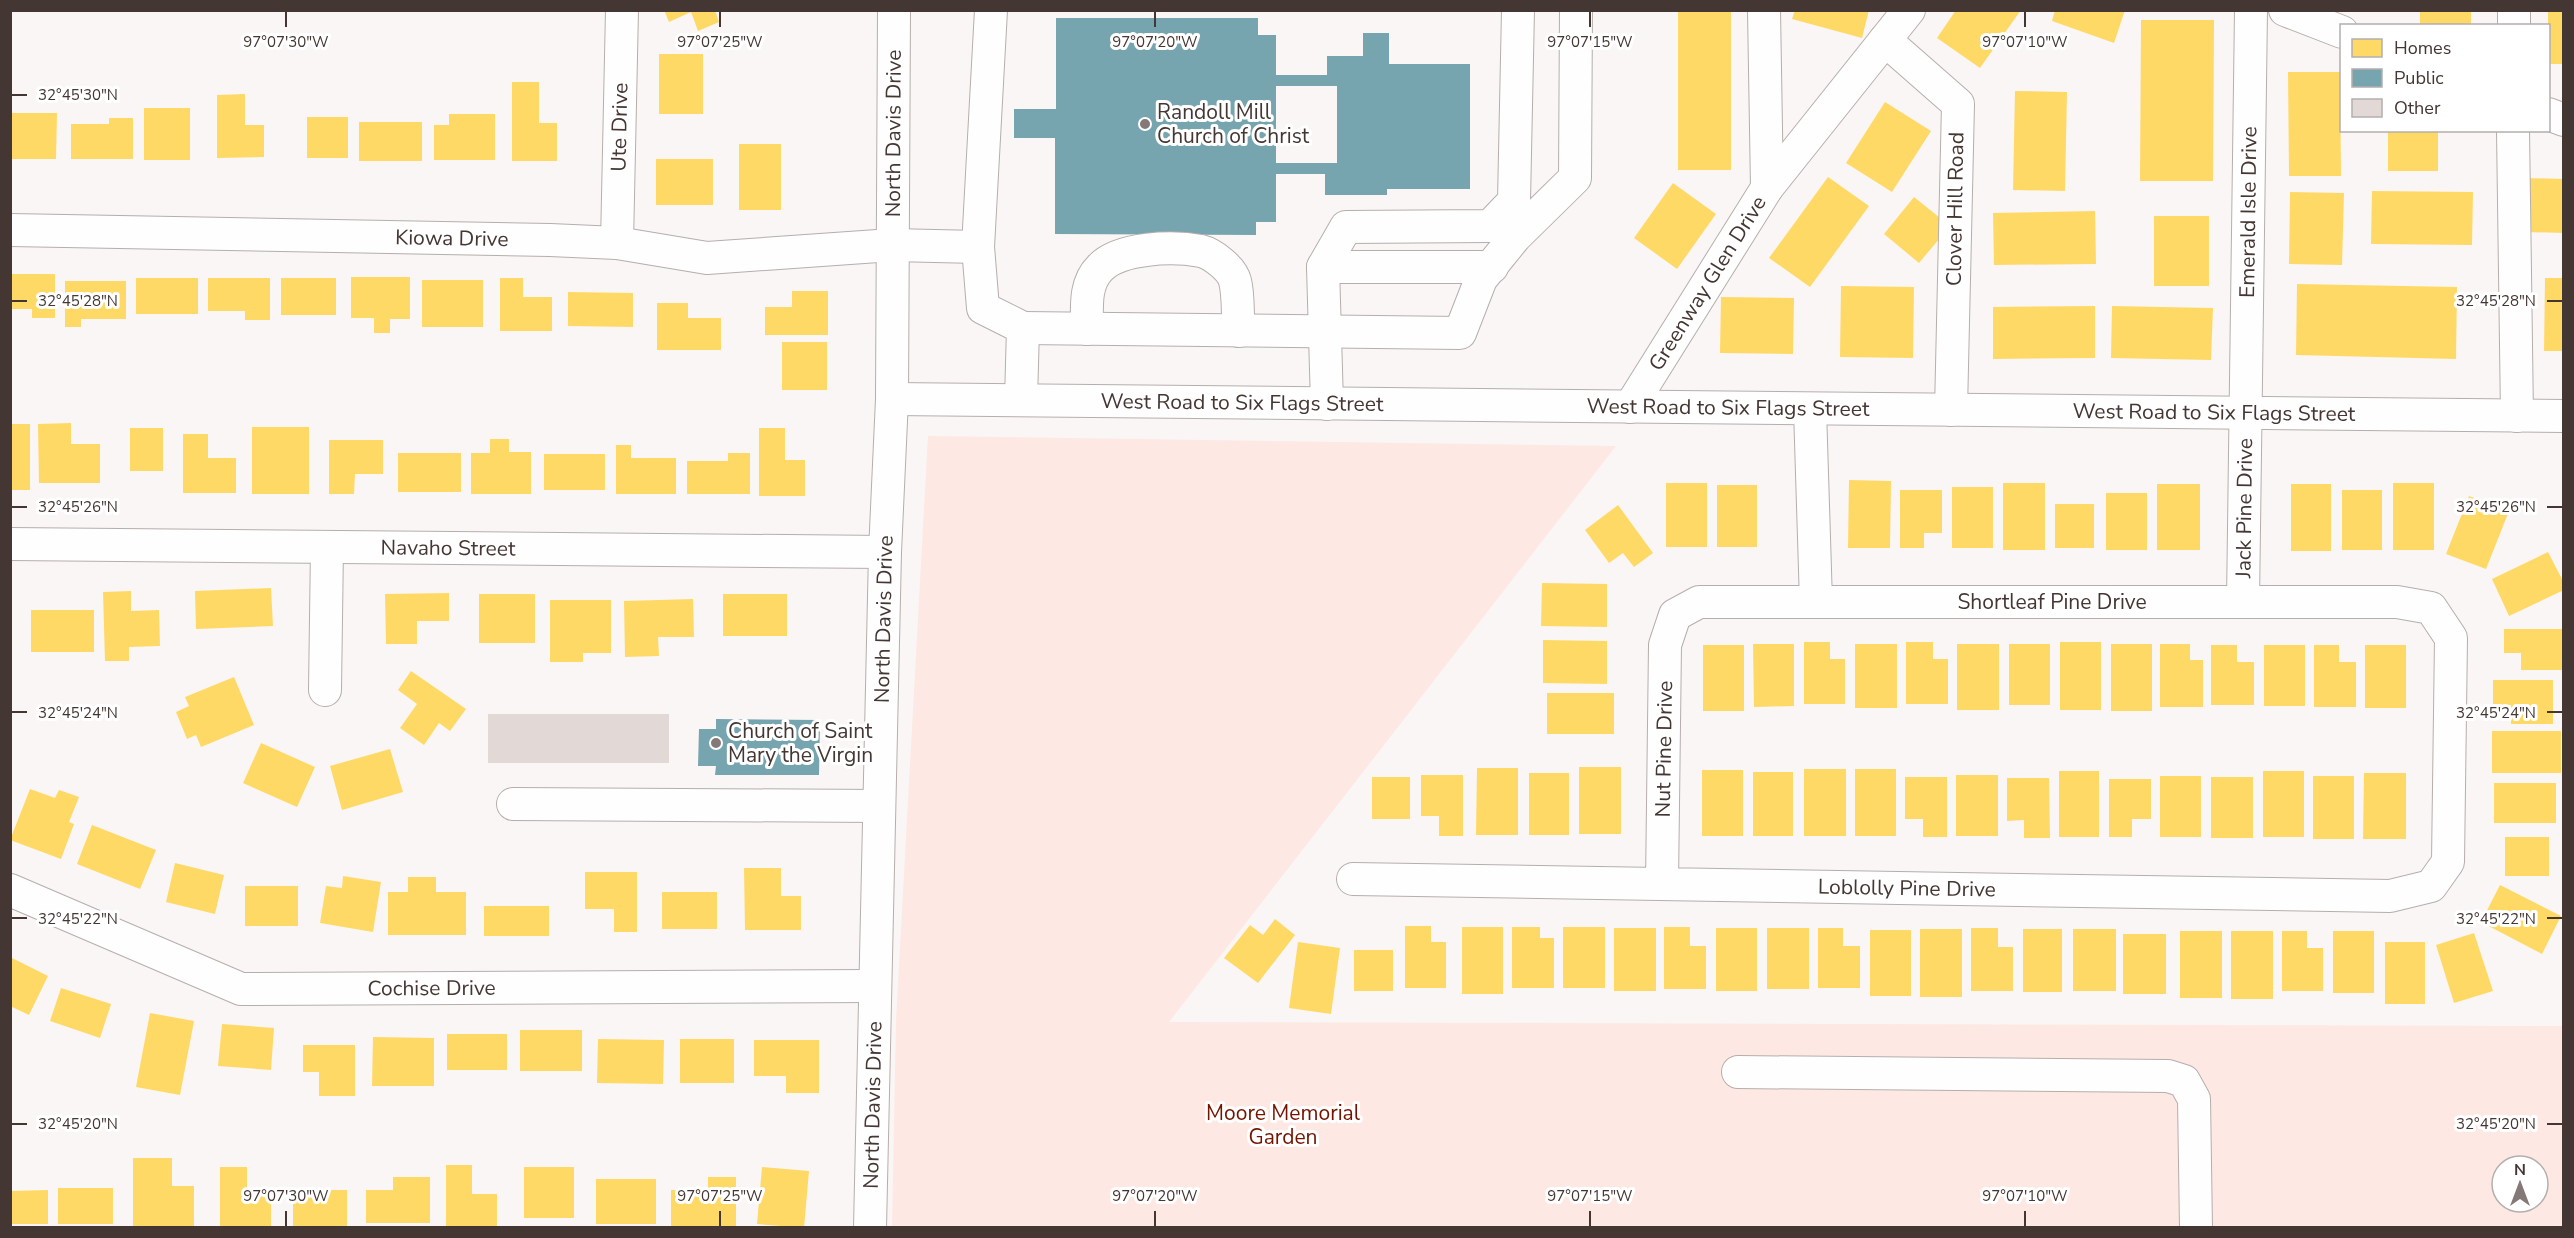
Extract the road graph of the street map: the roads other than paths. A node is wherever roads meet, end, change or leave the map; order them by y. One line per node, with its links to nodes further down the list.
1 (622, 10): 15 (street, Ute Drive)
2 (894, 10): 16 (street, North Davis Drive)
3 (991, 10): 17 (street)
4 (1518, 10): 18 (street)
5 (1576, 10): 19 (street)
6 (1764, 10): 13 (street, Greenway Glen Drive)
7 (1909, 10): 11 (street)
8 (2251, 10): 30 (street, Emerald Isle Drive)
9 (2285, 10): 10 (street)
10 (2340, 31)
11 (1885, 40): 13 (street); 29 (street, Clover Hill Road)
12 (2513, 132): 31 (street)
13 (1767, 188): 27 (street, Greenway Glen Drive)
14 (10, 230): 15 (street, Kiowa Drive)
15 (617, 243): 16 (street, Kiowa Drive)
16 (892, 245): 17 (street, Kiowa Drive); 24 (street, North Davis Drive)
17 (978, 247): 20 (street)
18 (1323, 267): 19 (street); 23 (street)
19 (1492, 267): 23 (street)
20 (1023, 328): 21 (street); 25 (street)
21 (1087, 329): 22 (street); 22 (street)
22 (1239, 331): 23 (street)
23 (1325, 333): 26 (street)
24 (892, 399): 25 (street, West Road to Six Flags Street); 35 (street, North Davis Drive)
25 (1021, 400): 26 (street, West Road to Six Flags Street)
26 (1327, 404): 27 (street, West Road to Six Flags Street)
27 (1630, 407): 28 (street, West Road to Six Flags Street)
28 (1810, 409): 29 (street, West Road to Six Flags Street); 36 (street)
29 (1951, 410): 30 (street, West Road to Six Flags Street)
30 (2245, 413): 31 (street, West Road to Six Flags Street); 37 (street, Jack Pine Drive)
31 (2517, 416): 32 (street, West Road to Six Flags Street)
32 (2564, 416)
33 (10, 544): 34 (street, Navaho Street)
34 (327, 548): 35 (street, Navaho Street); 39 (street)
35 (885, 552): 41 (street, North Davis Drive)
36 (1816, 602): 37 (street, Shortleaf Pine Drive); 38 (street, Shortleaf Pine Drive)
37 (2243, 602): 42 (street, Shortleaf Pine Drive)
38 (1675, 615): 44 (street, Nut Pine Drive)
39 (325, 690)
40 (513, 804): 41 (street)
41 (878, 806): 46 (street, North Davis Drive)
42 (2448, 862): 44 (street, Loblolly Pine Drive)
43 (1353, 879): 44 (street, Loblolly Pine Drive)
44 (1662, 884)
45 (10, 890): 46 (street, Cochise Drive)
46 (873, 986): 48 (street, North Davis Drive)
47 (1738, 1072): 49 (street)
48 (870, 1227)
49 (2196, 1227)

